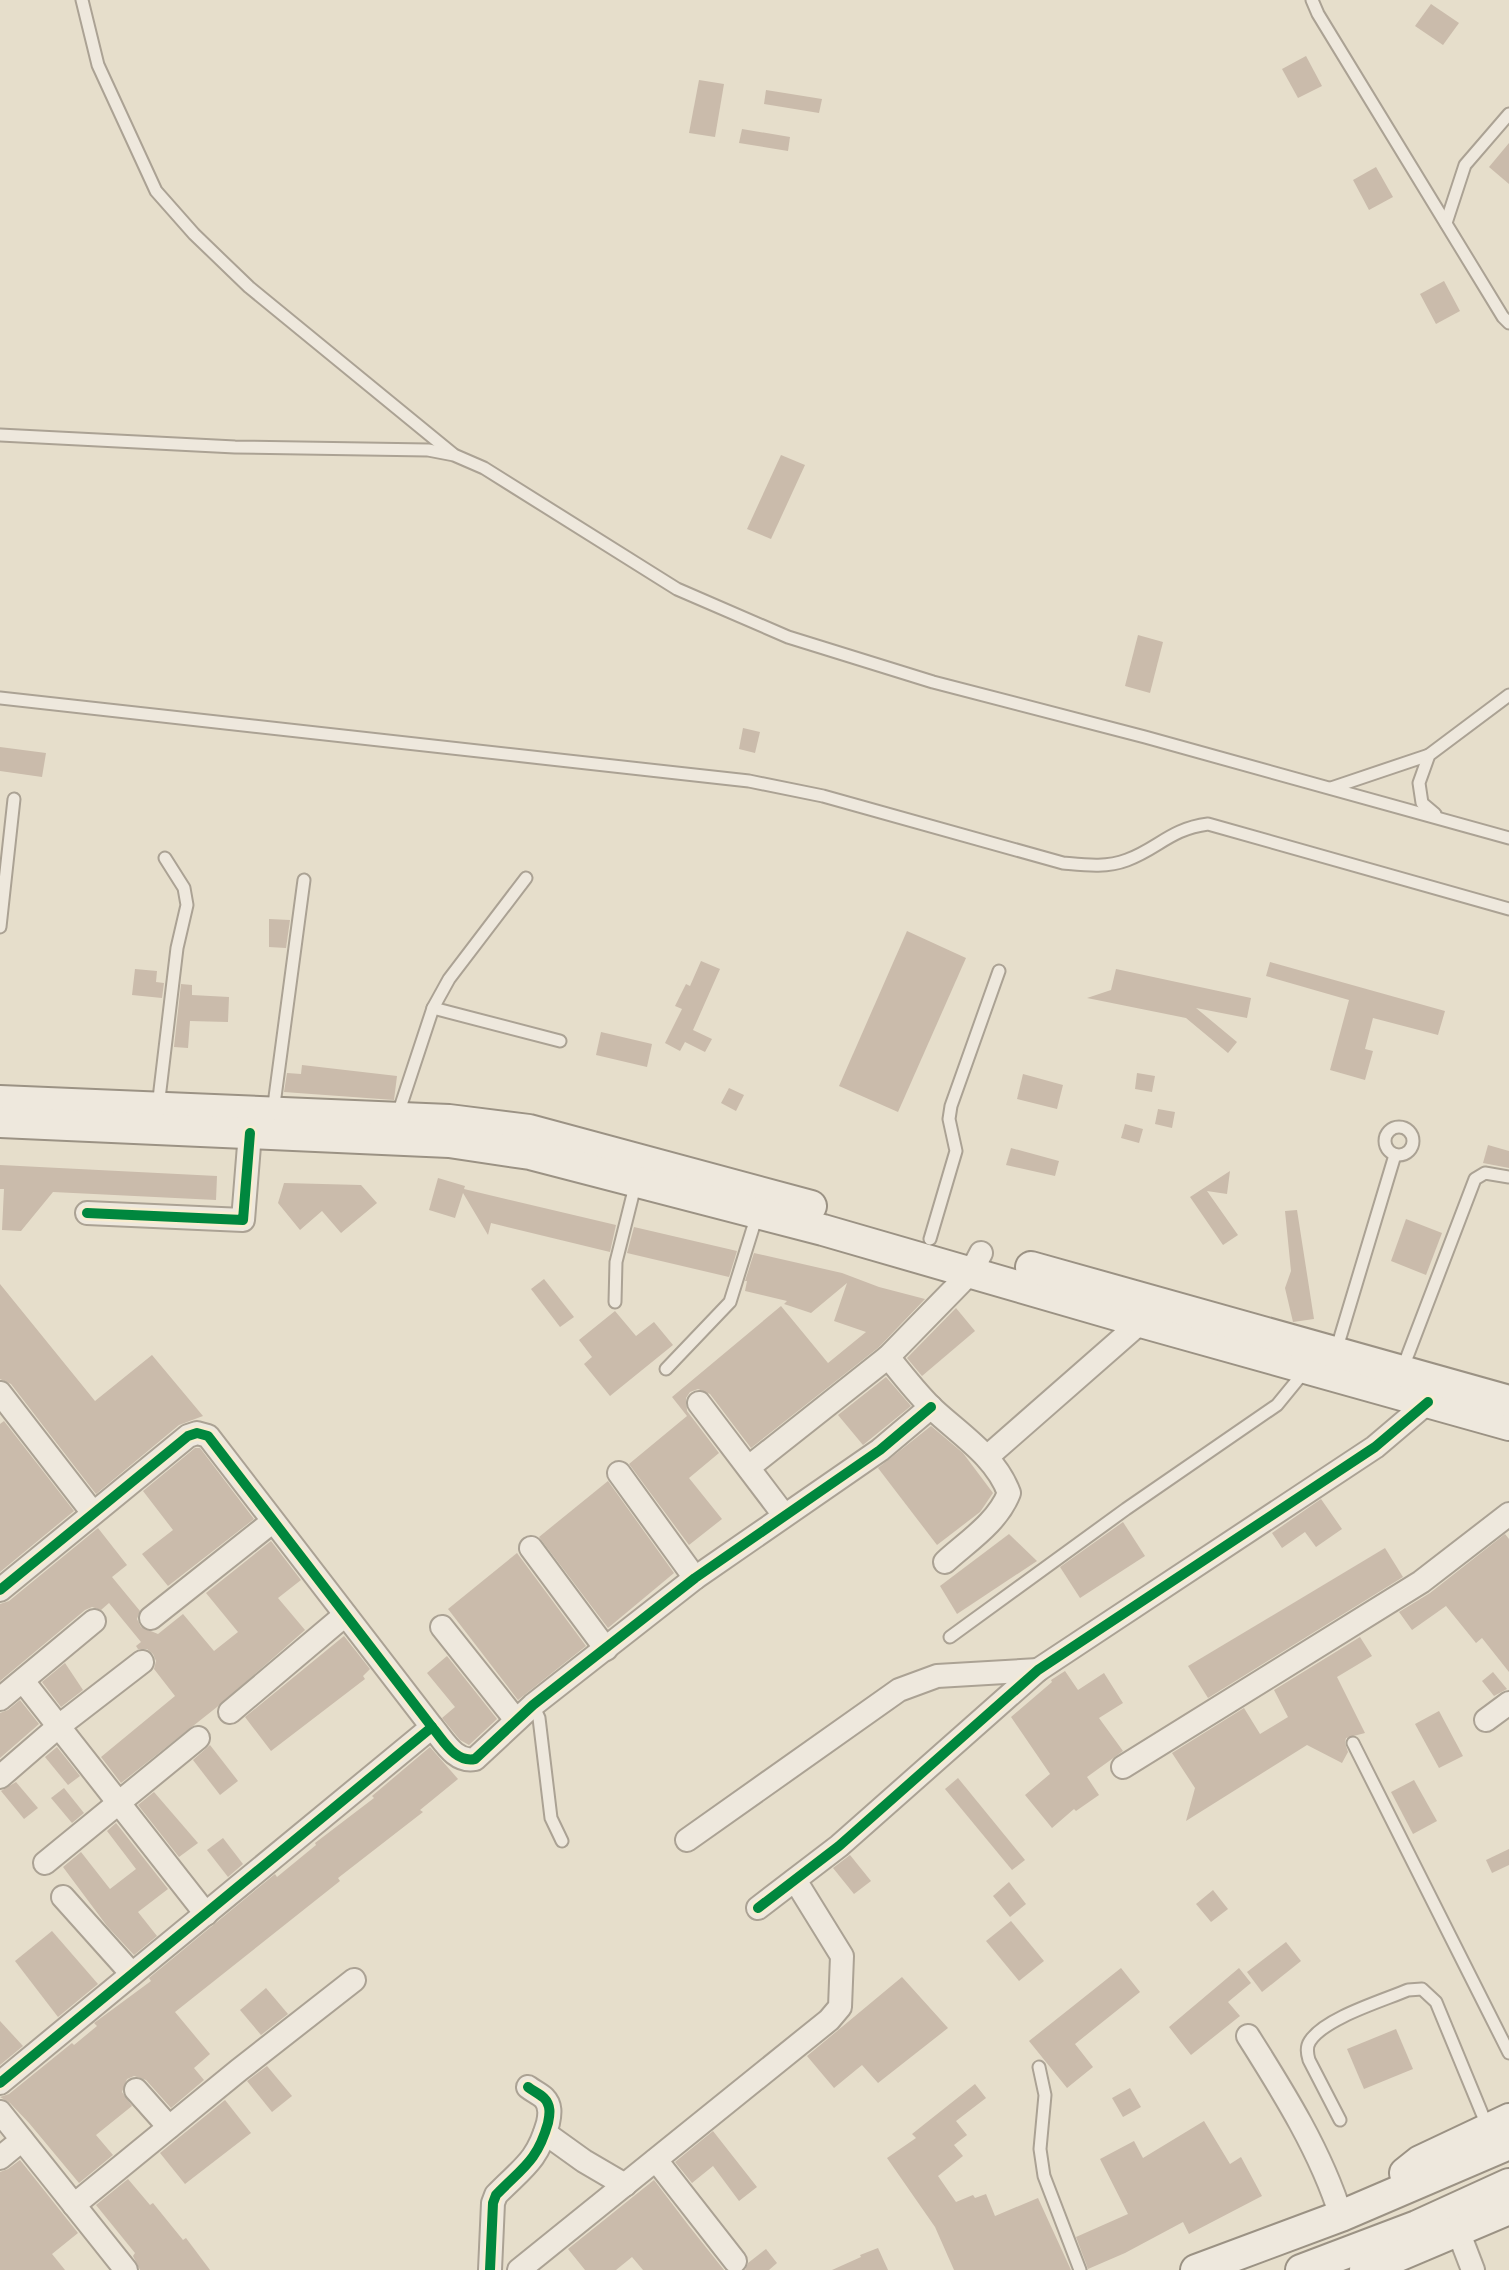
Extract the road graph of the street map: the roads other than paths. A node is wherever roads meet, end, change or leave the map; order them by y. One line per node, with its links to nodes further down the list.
1 (82, 0): 7 (lane)
2 (1312, 0): 4 (lane)
3 (1509, 114): 4 (lane)
4 (1446, 223): 5 (lane)
5 (1509, 323)
6 (0, 435): 7 (lane)
7 (454, 455): 11 (lane)
8 (1509, 695): 10 (lane)
9 (0, 698): 19 (lane)
10 (1429, 755): 11 (lane); 13 (lane)
11 (1331, 788): 13 (lane)
12 (14, 799): 18 (lane)
13 (1445, 820): 14 (lane)
14 (1509, 838)
15 (165, 858): 25 (lane)
16 (526, 878): 22 (lane)
17 (304, 880): 26 (lane)
18 (3, 890): 20 (lane)
19 (1509, 909)
20 (0, 927)
21 (999, 971): 35 (lane)
22 (433, 1008): 23 (lane); 27 (lane)
23 (560, 1041)
24 (0, 1101): 25 (main road)
25 (158, 1107): 26 (main road)
26 (273, 1113): 27 (main road)
27 (397, 1118): 35 (main road)
28 (0, 1122): 29 (main road)
29 (250, 1133): 32 (main road); 33 (street)
30 (1395, 1155): 39 (lane)
31 (1509, 1177): 43 (lane)
32 (636, 1182): 34 (main road); 37 (lane)
33 (87, 1213)
34 (757, 1214): 36 (main road); 42 (lane)
35 (930, 1239): 36 (main road)
36 (976, 1263): 38 (main road); 39 (main road); 40 (street)
37 (615, 1302)
38 (1141, 1322): 41 (main road); 50 (street)
39 (1336, 1352): 43 (main road)
40 (888, 1357): 48 (street); 51 (street)
41 (1307, 1368): 46 (main road); 65 (lane)
42 (666, 1369)
43 (1402, 1371): 45 (main road)
44 (0, 1393): 53 (street)
45 (1509, 1401)
46 (1428, 1402): 49 (main road); 68 (street)
47 (699, 1403): 51 (street)
48 (931, 1407): 50 (street); 55 (street)
49 (1509, 1425)
50 (987, 1457): 58 (street)
51 (749, 1467): 55 (street)
52 (619, 1473): 59 (street)
53 (93, 1513): 56 (street); 60 (street)
54 (1509, 1514): 79 (street)
55 (784, 1515): 59 (street)
56 (272, 1522): 61 (street); 62 (street)
57 (531, 1548): 66 (street)
58 (945, 1562)
59 (695, 1578): 66 (street)
60 (0, 1590)
61 (345, 1615): 72 (street); 76 (street)
62 (151, 1618)
63 (94, 1621): 69 (street)
64 (442, 1627): 73 (street)
65 (950, 1637)
66 (606, 1649): 73 (street)
67 (142, 1662): 75 (street)
68 (1038, 1670): 82 (street); 85 (street)
69 (23, 1681): 70 (street); 75 (street)
70 (0, 1699)
71 (1509, 1703): 74 (street)
72 (230, 1712)
73 (525, 1713): 76 (street); 83 (lane)
74 (1486, 1720)
75 (59, 1726): 80 (street); 81 (street)
76 (432, 1727): 88 (street)
77 (198, 1738): 81 (street)
78 (1353, 1743): 92 (lane)
79 (1123, 1767)
80 (0, 1777)
81 (118, 1801): 84 (street); 88 (street)
82 (687, 1840)
83 (562, 1841)
84 (45, 1863)
85 (795, 1880): 87 (street); 104 (street)
86 (63, 1897): 89 (street)
87 (758, 1908)
88 (206, 1914): 89 (street)
89 (132, 1974): 94 (street)
90 (354, 1980): 99 (street)
91 (1248, 2036): 109 (street)
92 (1509, 2053)
93 (1039, 2067): 115 (lane)
94 (0, 2083)
95 (528, 2087): 101 (street)
96 (136, 2090): 99 (street)
97 (0, 2112): 102 (street)
98 (1340, 2120): 100 (lane)
99 (169, 2127): 107 (street)
100 (1502, 2130): 109 (main road); 109 (main road)
101 (545, 2133): 106 (street); 113 (street)
102 (22, 2140): 103 (street); 107 (street)
103 (0, 2158)
104 (656, 2160): 106 (street); 111 (street)
105 (1509, 2184): 117 (main road)
106 (625, 2185): 114 (street)
107 (74, 2205): 112 (street)
108 (1509, 2209): 110 (main road)
109 (1349, 2212): 116 (main road)
110 (1458, 2231): 118 (main road); 119 (street)
111 (735, 2261)
112 (126, 2270)
113 (490, 2270)
114 (519, 2270)
115 (1080, 2270)
116 (1196, 2270)
117 (1301, 2270)
118 (1365, 2270)
119 (1473, 2270)

